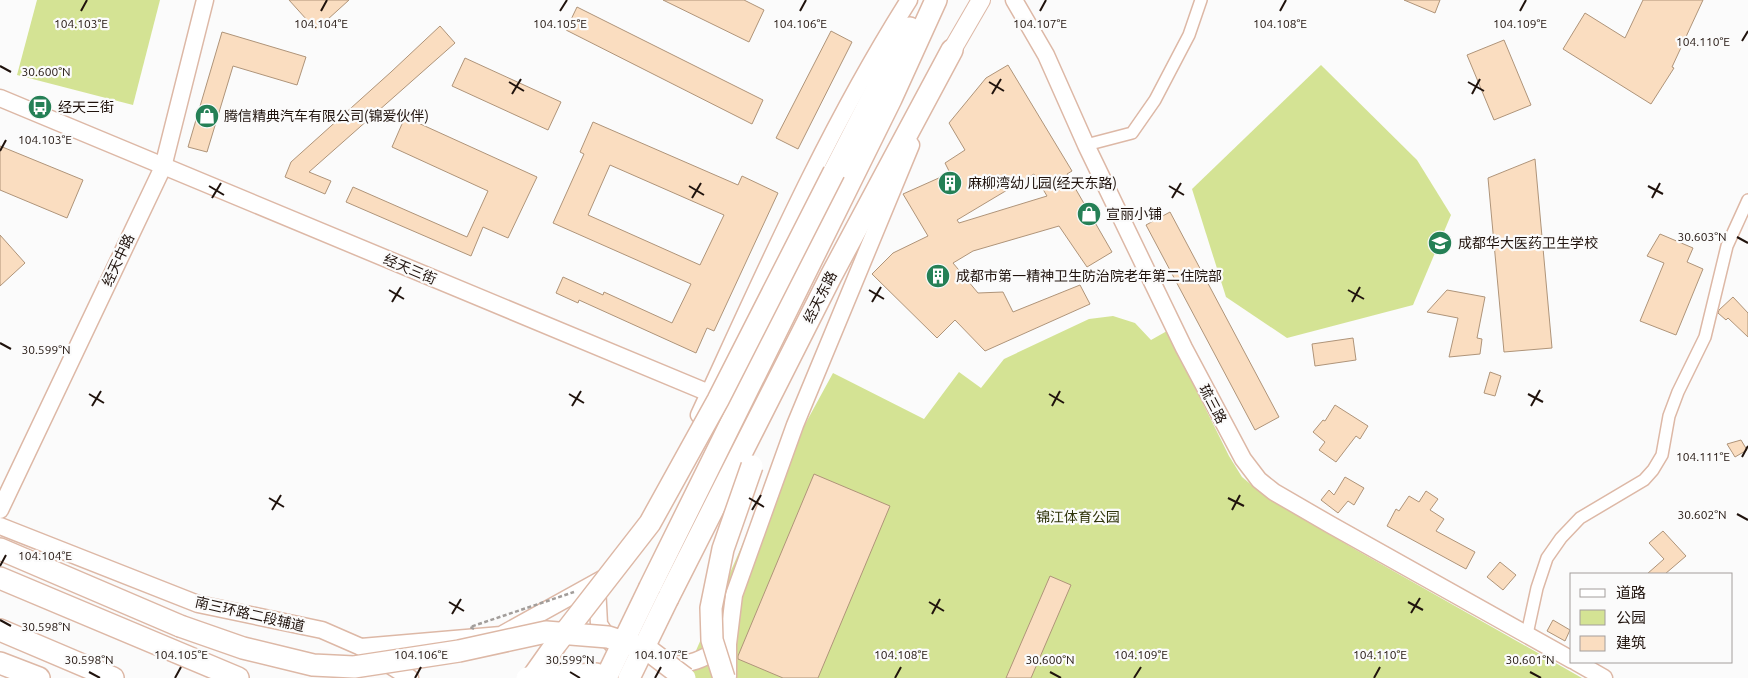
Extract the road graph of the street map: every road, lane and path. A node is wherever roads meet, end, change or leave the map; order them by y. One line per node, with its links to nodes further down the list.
1 (205, 0): 11 (street, 经天中路)
2 (909, 0): 14 (street)
3 (927, 0): 34 (highway, bridge)
4 (936, 0): 35 (highway, 经天东路, bridge)
5 (981, 0): 8 (main road, 经天东路)
6 (1014, 0): 10 (street, 琉三路)
7 (1201, 0): 10 (street)
8 (952, 50): 13 (highway, 经天东路); 22 (street)
9 (0, 98): 11 (street, 经天三街)
10 (1086, 145): 21 (street, 琉三路)
11 (163, 166): 14 (street, 经天三街); 15 (street, 经天中路)
12 (1748, 200): 21 (street)
13 (831, 276): 36 (highway, 经天东路, bridge); 38 (highway, bridge)
14 (709, 393): 19 (street)
15 (0, 510)
16 (0, 526): 23 (street, 南三环路二段辅道)
17 (0, 549): 37 (highway, bridge)
18 (0, 578): 31 (highway)
19 (596, 584): 22 (street); 23 (street)
20 (0, 630): 30 (highway)
21 (1527, 634): 24 (street, 琉三路)
22 (728, 644): 39 (street)
23 (361, 648): 32 (street, 南三环路二段辅道)
24 (1570, 659)
25 (0, 663): 29 (highway)
26 (1578, 663): 40 (street)
27 (0, 670): 28 (highway)
28 (14, 678)
29 (38, 678)
30 (114, 678)
31 (238, 678)
32 (410, 678)
33 (527, 678): 35 (highway, bridge)
34 (532, 678)
35 (606, 678)
36 (629, 678)
37 (685, 678)
38 (724, 678)
39 (728, 678)
40 (1604, 678)

